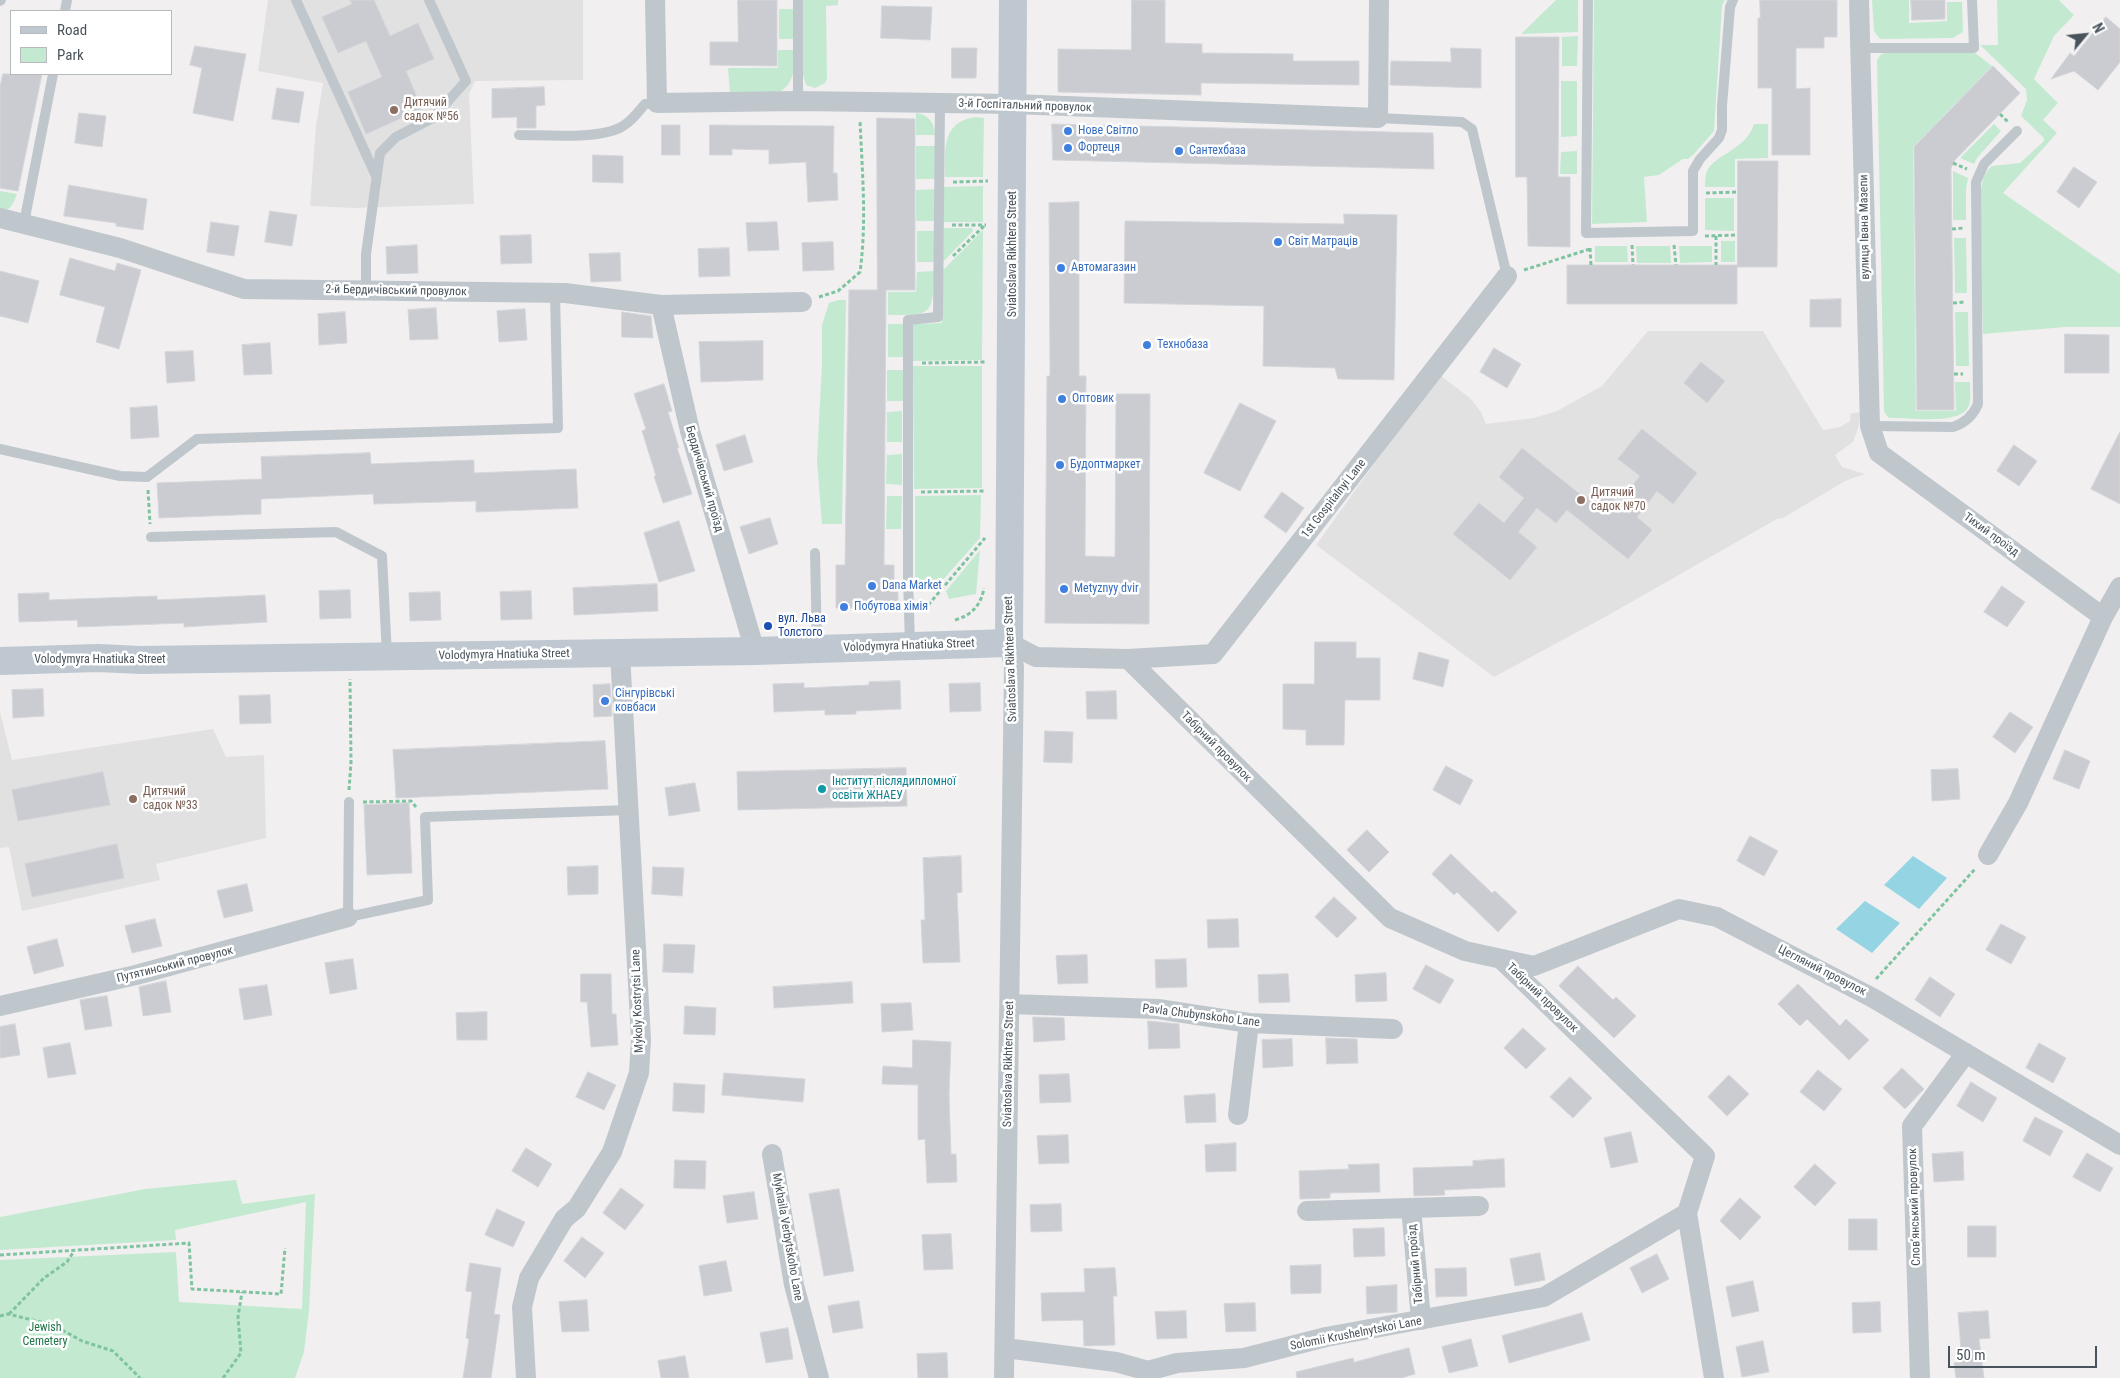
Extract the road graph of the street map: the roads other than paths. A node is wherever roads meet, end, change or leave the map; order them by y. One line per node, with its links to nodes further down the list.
1 (296, 0): 20 (lane)
2 (429, 0): 20 (lane)
3 (655, 0): 14 (street)
4 (798, 0): 13 (lane)
5 (1013, 0): 16 (main road, Sviatoslava Rikhtera Street)
6 (1379, 0): 17 (street)
7 (1588, 0): 8 (lane)
8 (1733, 0)
9 (1859, 0): 11 (street, вулиця Івана Мазепи)
10 (1972, 0): 11 (lane)
11 (1861, 48): 28 (street, вулиця Івана Мазепи)
12 (53, 75): 22 (lane)
13 (798, 101): 14 (street, 3-й Госпітальний провулок); 15 (street, 3-й Госпітальний провулок)
14 (657, 103): 19 (lane)
15 (940, 103): 16 (street, 3-й Госпітальний провулок); 35 (lane)
16 (1014, 104): 17 (street, 3-й Госпітальний провулок); 36 (main road, Sviatoslava Rikhtera Street)
17 (1378, 118): 23 (lane)
18 (2017, 131): 28 (lane)
19 (519, 135)
20 (376, 176): 24 (lane)
21 (0, 218): 22 (street, 2-й Бердичівський провулок)
22 (24, 223): 24 (street, 2-й Бердичівський провулок)
23 (1507, 276): 41 (street, 1st Gospitalnyi Lane)
24 (366, 290): 25 (street, 2-й Бердичівський провулок)
25 (555, 293): 27 (street, 2-й Бердичівський провулок); 29 (lane)
26 (802, 302): 27 (street, 2-й Бердичівський провулок)
27 (661, 305): 38 (street, Бердичівський проїзд)
28 (1870, 426): 30 (street, вулиця Івана Мазепи)
29 (0, 449)
30 (1879, 453): 34 (street, Тихий проїзд)
31 (151, 537): 40 (lane)
32 (815, 553): 37 (lane)
33 (2120, 588): 34 (street)
34 (2103, 617): 45 (street)
35 (910, 634): 36 (main road, Volodymyra Hnatiuka Street); 37 (main road, Volodymyra Hnatiuka Street)
36 (1009, 642): 41 (street, 1st Gospitalnyi Lane); 48 (street, Sviatoslava Rikhtera Street)
37 (817, 649): 38 (main road, Volodymyra Hnatiuka Street)
38 (755, 651): 39 (main road, Volodymyra Hnatiuka Street)
39 (620, 653): 40 (main road, Volodymyra Hnatiuka Street); 44 (street, Mykoly Kostrytsi Lane)
40 (387, 657): 42 (main road, Volodymyra Hnatiuka Street)
41 (1128, 659): 47 (street, Табірний провулок)
42 (0, 661)
43 (348, 802): 46 (lane)
44 (629, 810): 46 (lane); 62 (street, Mykoly Kostrytsi Lane)
45 (1988, 855)
46 (348, 917): 49 (street, Путятинський провулок)
47 (1501, 959): 52 (street, Цегляний провулок); 59 (street, Табірний провулок)
48 (1010, 1004): 50 (street, Pavla Chubynskoho Lane); 61 (street, Sviatoslava Rikhtera Street)
49 (0, 1006)
50 (1249, 1023): 51 (street, Pavla Chubynskoho Lane); 53 (street)
51 (1393, 1029)
52 (1966, 1053): 54 (street, Цегляний провулок); 66 (street, Словʼянський провулок)
53 (1238, 1115)
54 (2120, 1145)
55 (772, 1154): 63 (street, Mykhaila Verbytskoho Lane)
56 (1479, 1206): 57 (street, Табірний проїзд)
57 (1411, 1208): 58 (street, Табірний проїзд); 60 (street, Табірний проїзд)
58 (1307, 1211)
59 (1686, 1213): 60 (street, Solomii Krushelnytskoi Lane); 65 (street, Табірний провулок)
60 (1421, 1320): 61 (street, Solomii Krushelnytskoi Lane)
61 (1005, 1348): 64 (street, Sviatoslava Rikhtera Street)
62 (526, 1378)
63 (818, 1378)
64 (1004, 1378)
65 (1714, 1378)
66 (1920, 1378)

